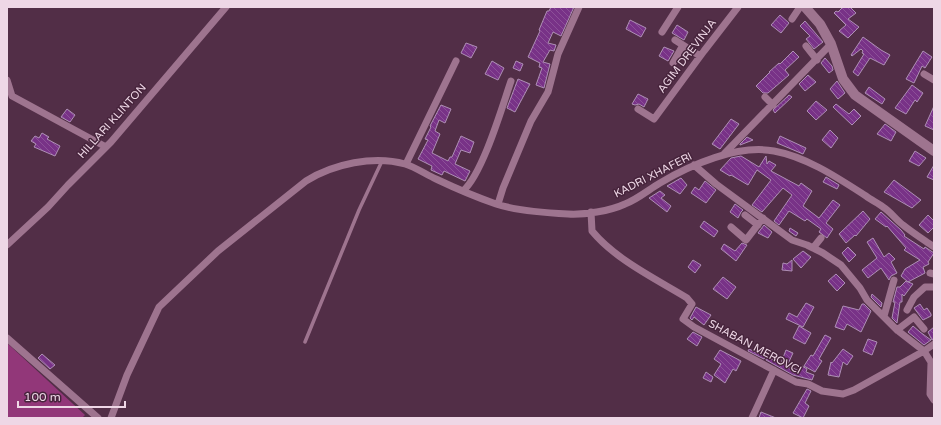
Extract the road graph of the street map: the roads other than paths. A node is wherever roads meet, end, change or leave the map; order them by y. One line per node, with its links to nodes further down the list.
1 (226, 7): 25 (street, HILLARI KLINTON)
2 (579, 7): 32 (street)
3 (678, 7): 8 (street)
4 (738, 7): 13 (street, AGIM DREVINJA)
5 (800, 7): 7 (street)
6 (805, 7): 10 (street)
7 (792, 19)
8 (662, 32)
9 (675, 40): 11 (street)
10 (831, 44): 14 (street); 26 (street)
11 (683, 45): 13 (street); 16 (street)
12 (806, 46): 14 (street)
13 (700, 56): 24 (street, AGIM DREVINJA)
14 (817, 60): 23 (street)
15 (456, 61): 29 (street)
16 (673, 63)
17 (924, 74): 19 (street)
18 (7, 80): 21 (street)
19 (934, 80)
20 (511, 81): 31 (street)
21 (10, 94): 25 (street)
22 (765, 98): 23 (street)
23 (773, 105): 27 (street)
24 (638, 109)
25 (106, 147): 39 (street, HILLARI KLINTON)
26 (934, 151)
27 (723, 156): 30 (street, KADRI XHAFERI); 40 (street, KADRI XHAFERI)
28 (382, 161): 29 (street, KADRI XHAFERI); 49 (lane); 56 (street, KADRI XHAFERI)
29 (406, 164): 31 (street, KADRI XHAFERI)
30 (694, 165): 33 (street, KADRI XHAFERI); 35 (street)
31 (464, 190): 32 (street, KADRI XHAFERI)
32 (498, 204): 33 (street, KADRI XHAFERI)
33 (591, 212): 53 (street, SHABAN MEROVCI)
34 (745, 215): 36 (street)
35 (763, 218): 36 (street); 41 (street)
36 (758, 225): 37 (street)
37 (730, 227)
38 (821, 238): 41 (street)
39 (7, 245)
40 (934, 247)
41 (813, 248): 45 (street)
42 (894, 280): 45 (street)
43 (934, 287): 44 (street)
44 (907, 310)
45 (884, 316): 47 (street)
46 (924, 329): 47 (street)
47 (897, 330): 51 (street)
48 (7, 338): 55 (street)
49 (305, 342)
50 (934, 344): 51 (street, SHABAN MEROVCI)
51 (924, 351): 52 (street); 53 (street, SHABAN MEROVCI)
52 (932, 365): 54 (street)
53 (774, 370): 57 (street)
54 (934, 400)
55 (98, 418)
56 (111, 418)
57 (752, 418)

